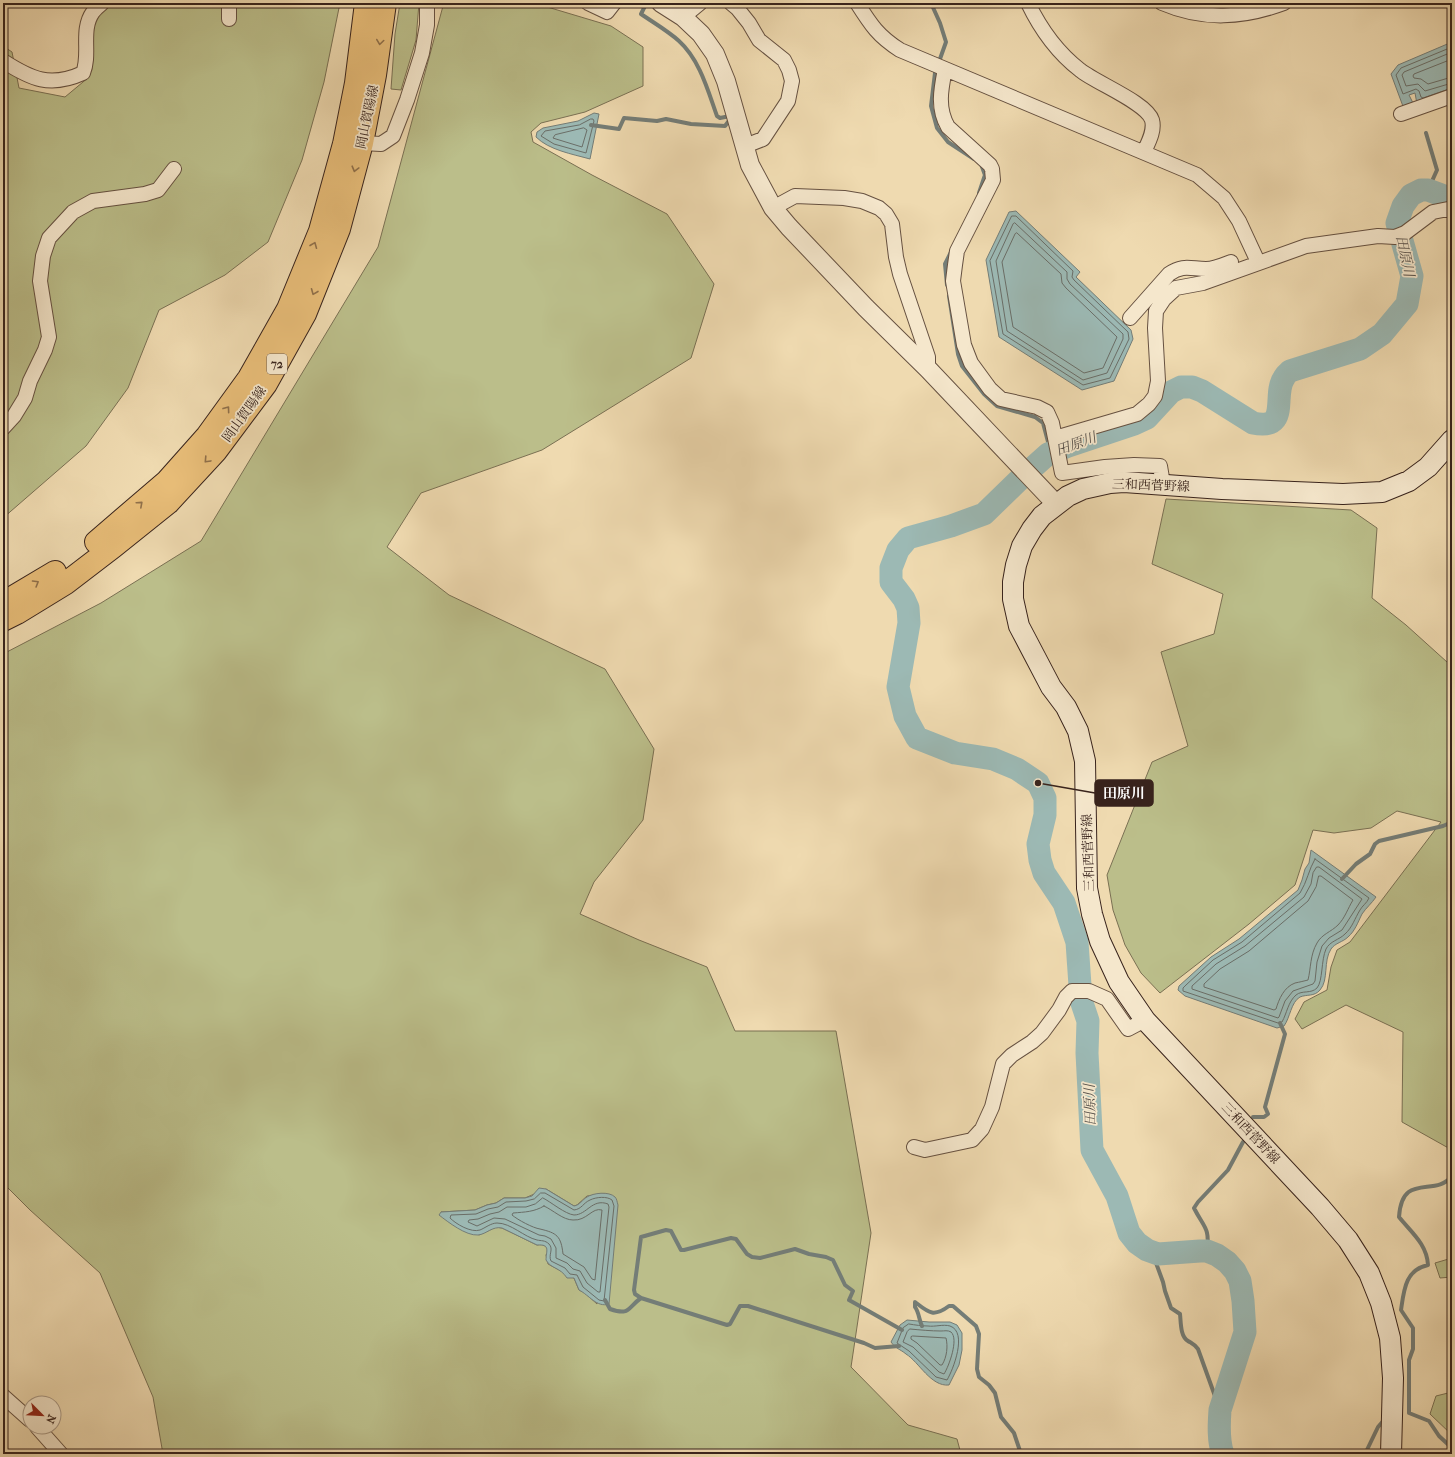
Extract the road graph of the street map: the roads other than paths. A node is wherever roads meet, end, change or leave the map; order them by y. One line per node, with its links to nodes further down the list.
1 (102, 3): 17 (street)
2 (228, 3): 16 (street)
3 (366, 3): 35 (main road, 岡山賀陽線 / 72, one-way to 3)
4 (385, 3): 21 (main road, 岡山賀陽線 / 72, one-way to 21)
5 (427, 3): 21 (street)
6 (588, 3): 7 (street)
7 (614, 3)
8 (661, 3): 15 (street)
9 (700, 3): 15 (street)
10 (731, 3): 22 (street)
11 (857, 3): 18 (street)
12 (1028, 3): 23 (street)
13 (1162, 3): 14 (street)
14 (1284, 3)
15 (683, 17): 22 (street)
16 (229, 19)
17 (3, 61)
18 (939, 66): 23 (street); 32 (street)
19 (1452, 96): 20 (street)
20 (1401, 114)
21 (362, 143): 36 (main road, 岡山賀陽線 / 72, one-way to 36)
22 (745, 146): 25 (street)
23 (1144, 152): 27 (street)
24 (174, 169): 30 (street)
25 (773, 208): 29 (street); 29 (street)
26 (1452, 211): 27 (street)
27 (1256, 258): 28 (street); 32 (street)
28 (1130, 318)
29 (928, 369): 34 (street)
30 (3, 428)
31 (1452, 440): 33 (main road, 三和西菅野線)
32 (1056, 445): 33 (street)
33 (1163, 484): 34 (main road, 三和西菅野線)
34 (1056, 504): 37 (main road, 三和西菅野線)
35 (3, 603)
36 (3, 620)
37 (1145, 1020): 38 (street); 43 (main road, 三和西菅野線)
38 (914, 1147)
39 (3, 1396): 40 (street)
40 (22, 1413)
41 (44, 1435): 42 (street)
42 (61, 1454)
43 (1391, 1454)

